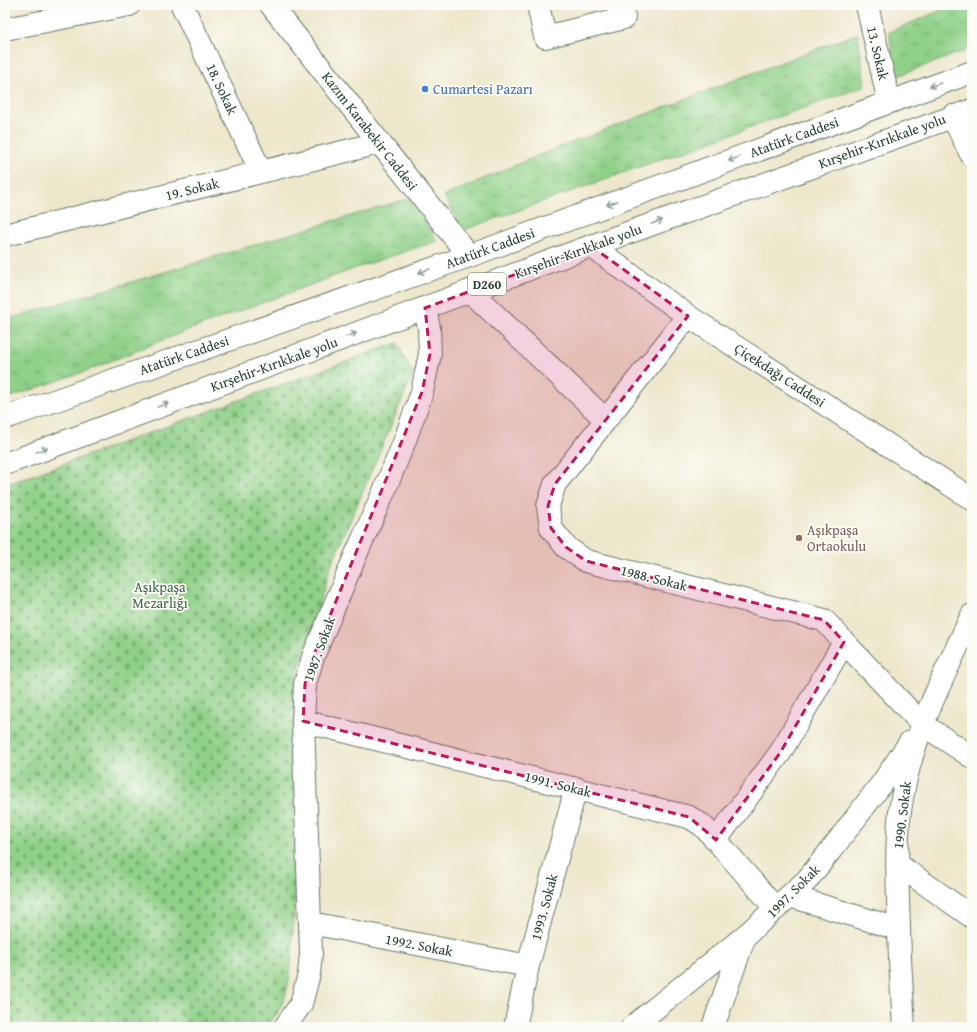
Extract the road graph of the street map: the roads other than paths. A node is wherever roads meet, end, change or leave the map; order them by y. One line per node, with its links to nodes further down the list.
1 (129, 5): 7 (main road)
2 (182, 5): 13 (main road, 18. Sokak)
3 (271, 5): 11 (main road, Kazım Karabekir Caddesi)
4 (538, 5): 5 (main road)
5 (623, 5)
6 (867, 5): 9 (main road, 13. Sokak)
7 (5, 29)
8 (972, 72): 9 (main road, Atatürk Caddesi / D260, one-way to 9)
9 (889, 102): 16 (main road, Atatürk Caddesi / D260, one-way to 16)
10 (962, 113): 12 (main road); 15 (main road, Kırşehir-Kırıkkale yolu / D260, one-way to 10)
11 (379, 143): 13 (main road, 19. Sokak); 16 (main road, Kazım Karabekir Caddesi)
12 (972, 156)
13 (261, 172): 14 (main road, 19. Sokak)
14 (5, 235)
15 (591, 246): 17 (main road, Kırşehir-Kırıkkale yolu / D260); 19 (main road, Çiçekdağı Caddesi)
16 (469, 256): 20 (main road, Atatürk Caddesi / D260, one-way to 20)
17 (470, 290): 18 (main road, Kırşehir-Kırıkkale yolu / D260); 21 (main road)
18 (425, 308): 22 (main road, Kırşehir-Kırıkkale yolu / D260, one-way to 18); 26 (main road, 1987. Sokak)
19 (688, 316): 21 (main road, 1988. Sokak); 23 (main road, Çiçekdağı Caddesi)
20 (5, 418)
21 (605, 419): 25 (main road, 1988. Sokak)
22 (5, 464)
23 (972, 499)
24 (972, 615): 27 (main road, 1990. Sokak)
25 (844, 642): 27 (main road, 1988. Sokak); 30 (main road)
26 (303, 720): 29 (main road, 1991. Sokak); 34 (main road, 1987. Sokak)
27 (922, 724): 28 (main road, 1988. Sokak); 31 (main road, 1990. Sokak); 32 (main road, 1997. Sokak)
28 (972, 757)
29 (576, 788): 30 (main road, 1991. Sokak); 37 (main road, 1993. Sokak)
30 (716, 840): 32 (main road, 1991. Sokak)
31 (896, 864): 33 (main road); 35 (main road, 1990. Sokak)
32 (783, 903): 35 (main road); 36 (main road, 1997. Sokak)
33 (972, 917)
34 (311, 923): 37 (main road, 1992. Sokak); 38 (main road, 1987. Sokak)
35 (898, 929): 42 (main road, 1990. Sokak)
36 (745, 936): 40 (main road, 1997. Sokak); 41 (main road)
37 (528, 966): 39 (main road, 1993. Sokak)
38 (285, 1027)
39 (515, 1027)
40 (632, 1027)
41 (713, 1027)
42 (904, 1027)

